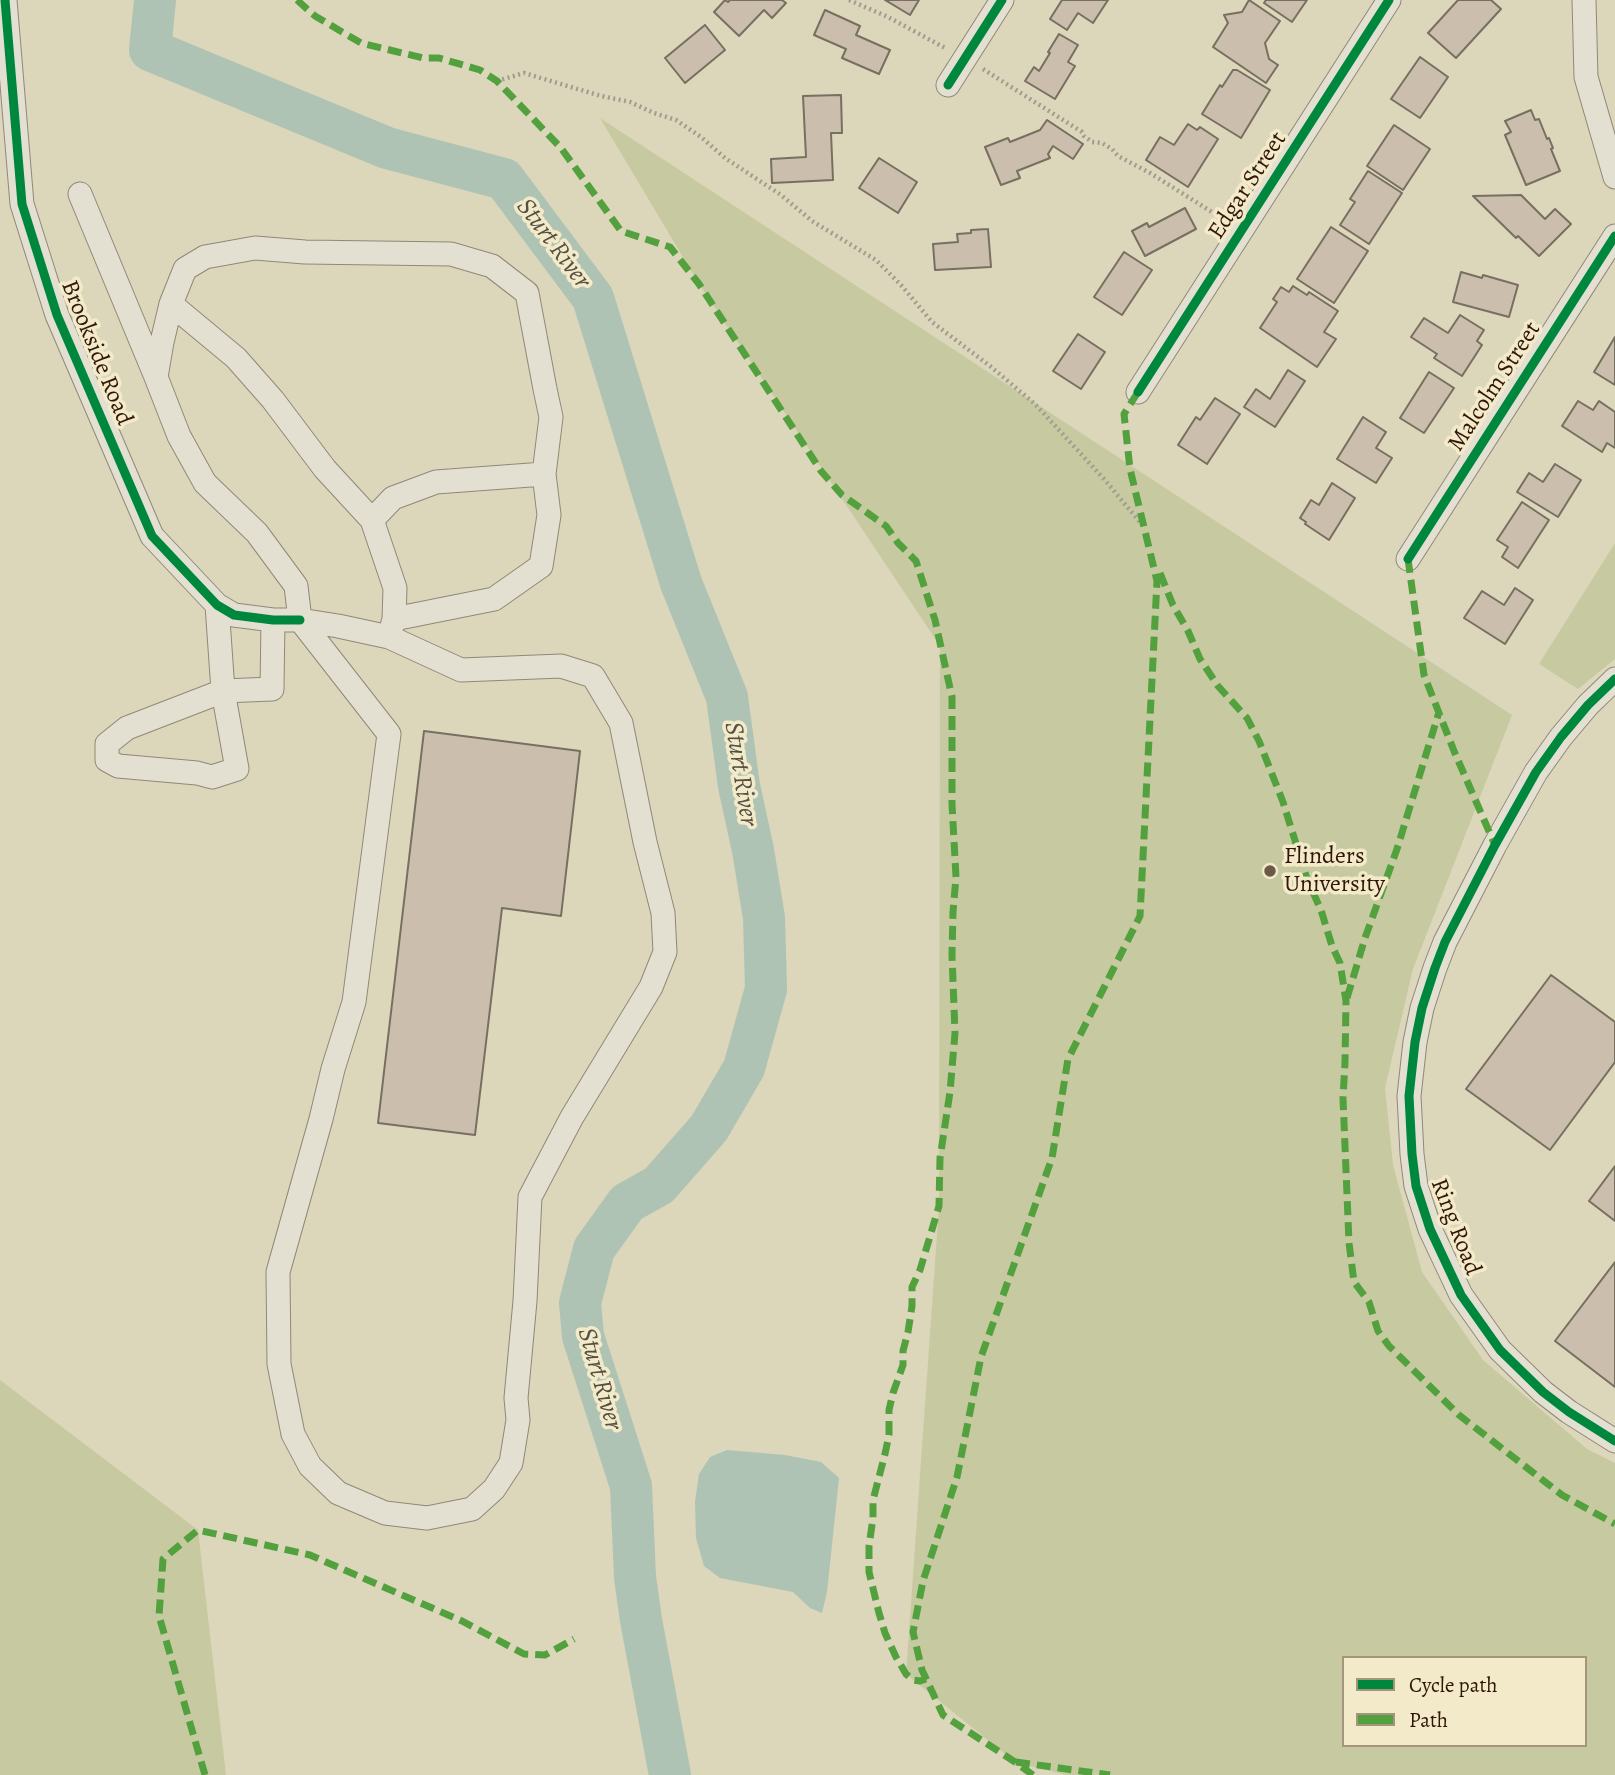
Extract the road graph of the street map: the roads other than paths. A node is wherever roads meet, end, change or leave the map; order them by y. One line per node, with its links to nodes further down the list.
1 (5, 0): 15 (street, Brookside Road)
2 (1002, 0): 5 (street)
3 (1390, 0): 11 (street, Edgar Street)
4 (1584, 0): 6 (street)
5 (948, 85)
6 (1615, 177)
7 (80, 194): 10 (street)
8 (1615, 236): 14 (street, Malcolm Street)
9 (171, 303): 10 (street); 12 (street); 13 (street)
10 (156, 377): 17 (street)
11 (1138, 392)
12 (544, 474): 13 (street); 18 (street)
13 (372, 520): 18 (street)
14 (1408, 559)
15 (217, 605): 16 (street, Brookside Road); 20 (street)
16 (273, 620): 17 (street, Brookside Road); 20 (street)
17 (300, 621): 18 (street, Brookside Road); 18 (street)
18 (391, 628)
19 (1615, 679): 21 (street, Ring Road)
20 (223, 691): 20 (street)
21 (1615, 1441)

